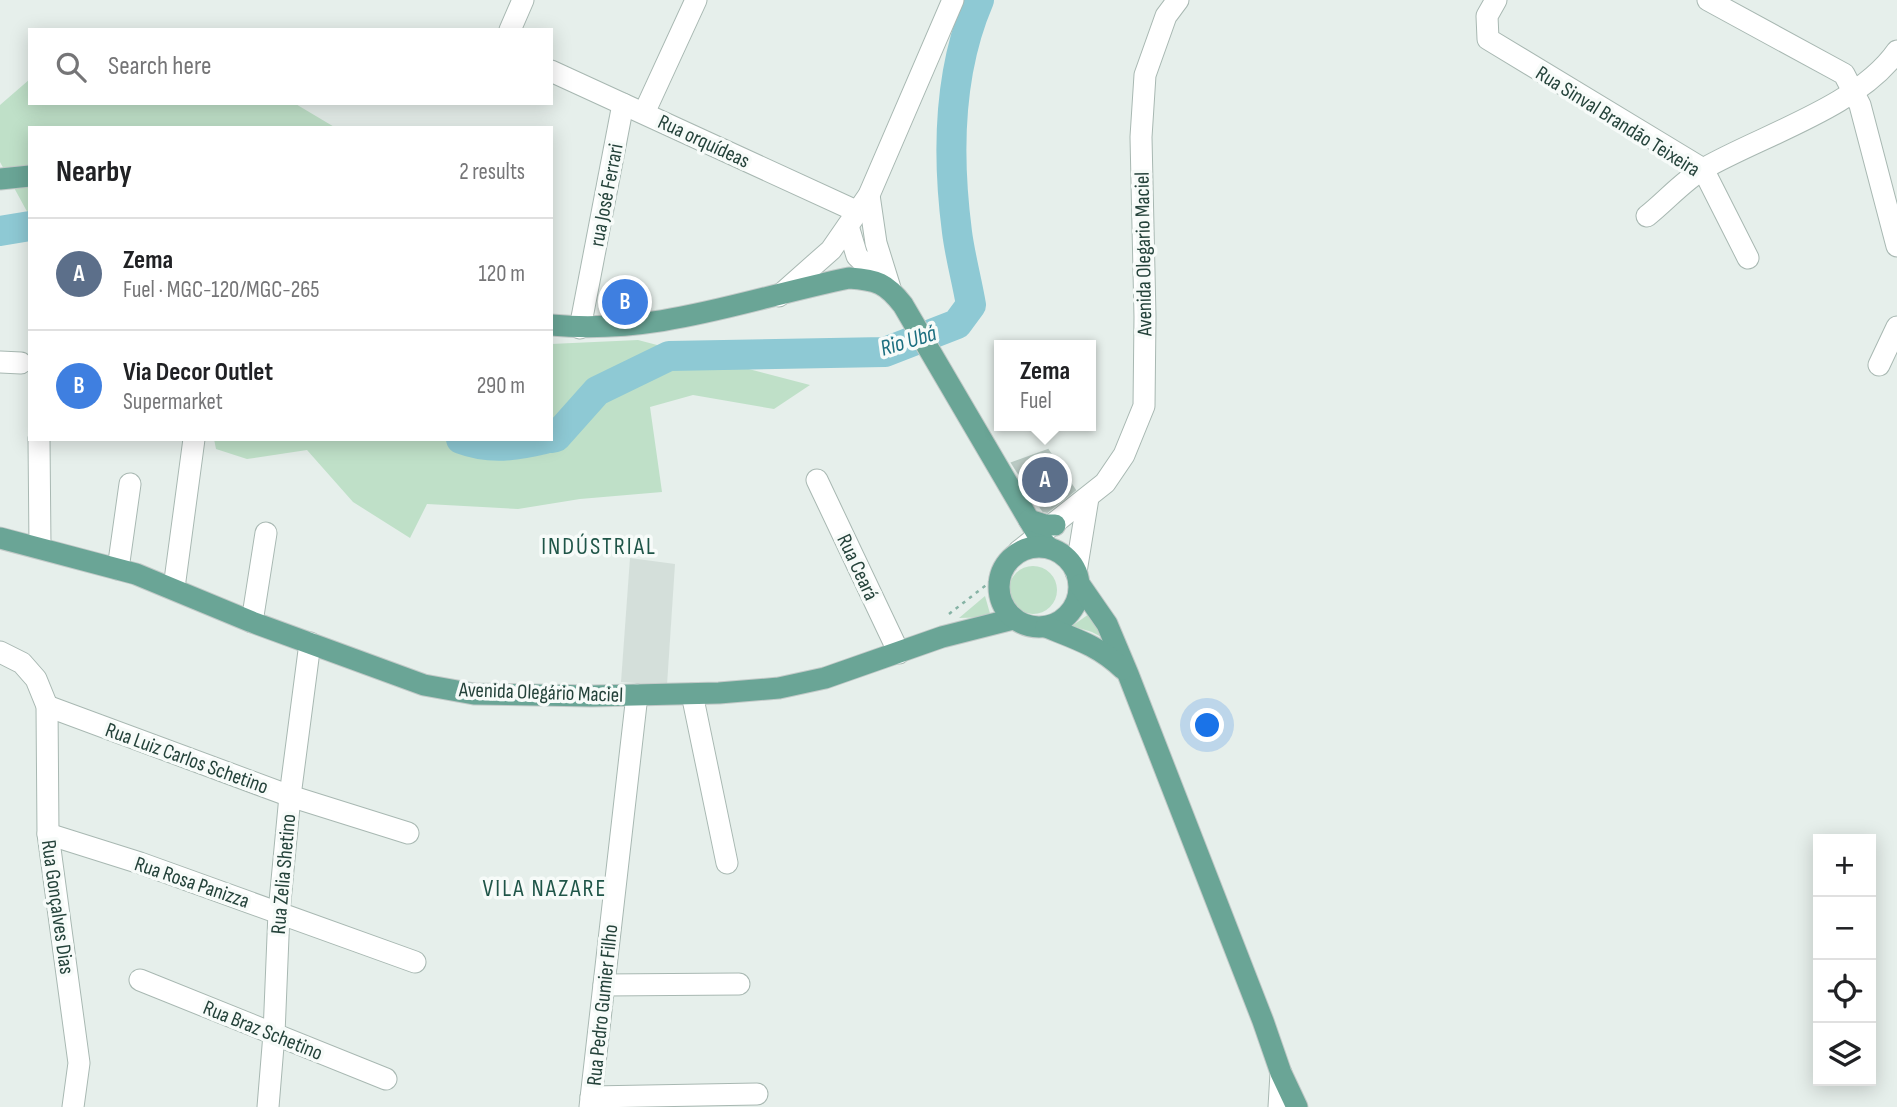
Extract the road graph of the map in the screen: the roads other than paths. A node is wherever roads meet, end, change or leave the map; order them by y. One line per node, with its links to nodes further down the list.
1 (523, 0): 7 (street)
2 (696, 0): 12 (street)
3 (953, 0): 16 (street)
4 (1178, 0): 30 (street, Avenida Olegario Maciel)
5 (1496, 0): 13 (street, Rua Sinval Brandão Teixeira)
6 (1708, 0): 10 (street)
7 (511, 28)
8 (1897, 51): 10 (street)
9 (553, 72): 11 (street, Rua orquídeas)
10 (1854, 93): 13 (street); 18 (street)
11 (623, 104): 12 (street, Rua orquídeas); 24 (street, rua José Ferrari)
12 (644, 113): 16 (street, Rua orquídeas)
13 (1703, 169): 17 (street); 19 (street, Rua Sinval Brandão Teixeira)
14 (28, 176): 15 (main road)
15 (0, 179)
16 (858, 211): 20 (street); 20 (street); 21 (street)
17 (1647, 216)
18 (1897, 246)
19 (1748, 257)
20 (890, 288): 21 (main road); 33 (main road)
21 (779, 296): 24 (main road)
22 (553, 325): 24 (main road)
23 (1897, 327): 25 (street)
24 (580, 328)
25 (1879, 365)
26 (39, 441): 34 (street)
27 (194, 441): 37 (street)
28 (817, 480): 43 (street, Rua Ceará)
29 (130, 484): 35 (street)
30 (1088, 498): 33 (street, Avenida Olegario Maciel); 36 (street)
31 (266, 533): 39 (street)
32 (0, 538): 34 (main road, Avenida Olegário Maciel)
33 (1036, 538): 36 (main road); 38 (main road)
34 (40, 547): 35 (main road, Avenida Olegário Maciel)
35 (118, 569): 37 (main road, Avenida Olegário Maciel)
36 (1078, 578): 40 (main road); 44 (main road)
37 (174, 588): 39 (main road, Avenida Olegário Maciel)
38 (1013, 619): 40 (main road); 43 (main road, Avenida Olegário Maciel)
39 (252, 622): 41 (main road, Avenida Olegário Maciel)
40 (1046, 627): 44 (main road)
41 (310, 643): 46 (main road, Avenida Olegário Maciel); 48 (street, Rua Zelia Shetino)
42 (0, 652): 47 (street)
43 (899, 653): 45 (main road, Avenida Olegário Maciel)
44 (1128, 674): 58 (main road)
45 (692, 694): 46 (main road, Avenida Olegário Maciel); 51 (street)
46 (637, 695): 56 (street, Rua Pedro Gumier Filho)
47 (47, 706): 48 (street, Rua Luiz Carlos Schetino); 50 (street, Rua Gonçalves Dias)
48 (290, 796): 49 (street, Rua Luiz Carlos Schetino); 52 (street, Rua Zelia Shetino)
49 (408, 833)
50 (48, 834): 52 (street, Rua Rosa Panizza); 62 (street, Rua Gonçalves Dias)
51 (727, 863)
52 (279, 912): 53 (street, Rua Rosa Panizza); 57 (street, Rua Zelia Shetino)
53 (415, 962)
54 (140, 980): 57 (street, Rua Braz Schetino)
55 (739, 984): 56 (street)
56 (604, 985): 61 (street, Rua Pedro Gumier Filho)
57 (274, 1034): 59 (street, Rua Braz Schetino); 63 (street, Rua Zelia Shetino)
58 (1281, 1073): 64 (street); 65 (main road)
59 (386, 1079)
60 (757, 1094): 61 (street)
61 (591, 1102)
62 (73, 1107)
63 (268, 1107)
64 (1279, 1107)
65 (1297, 1107)

